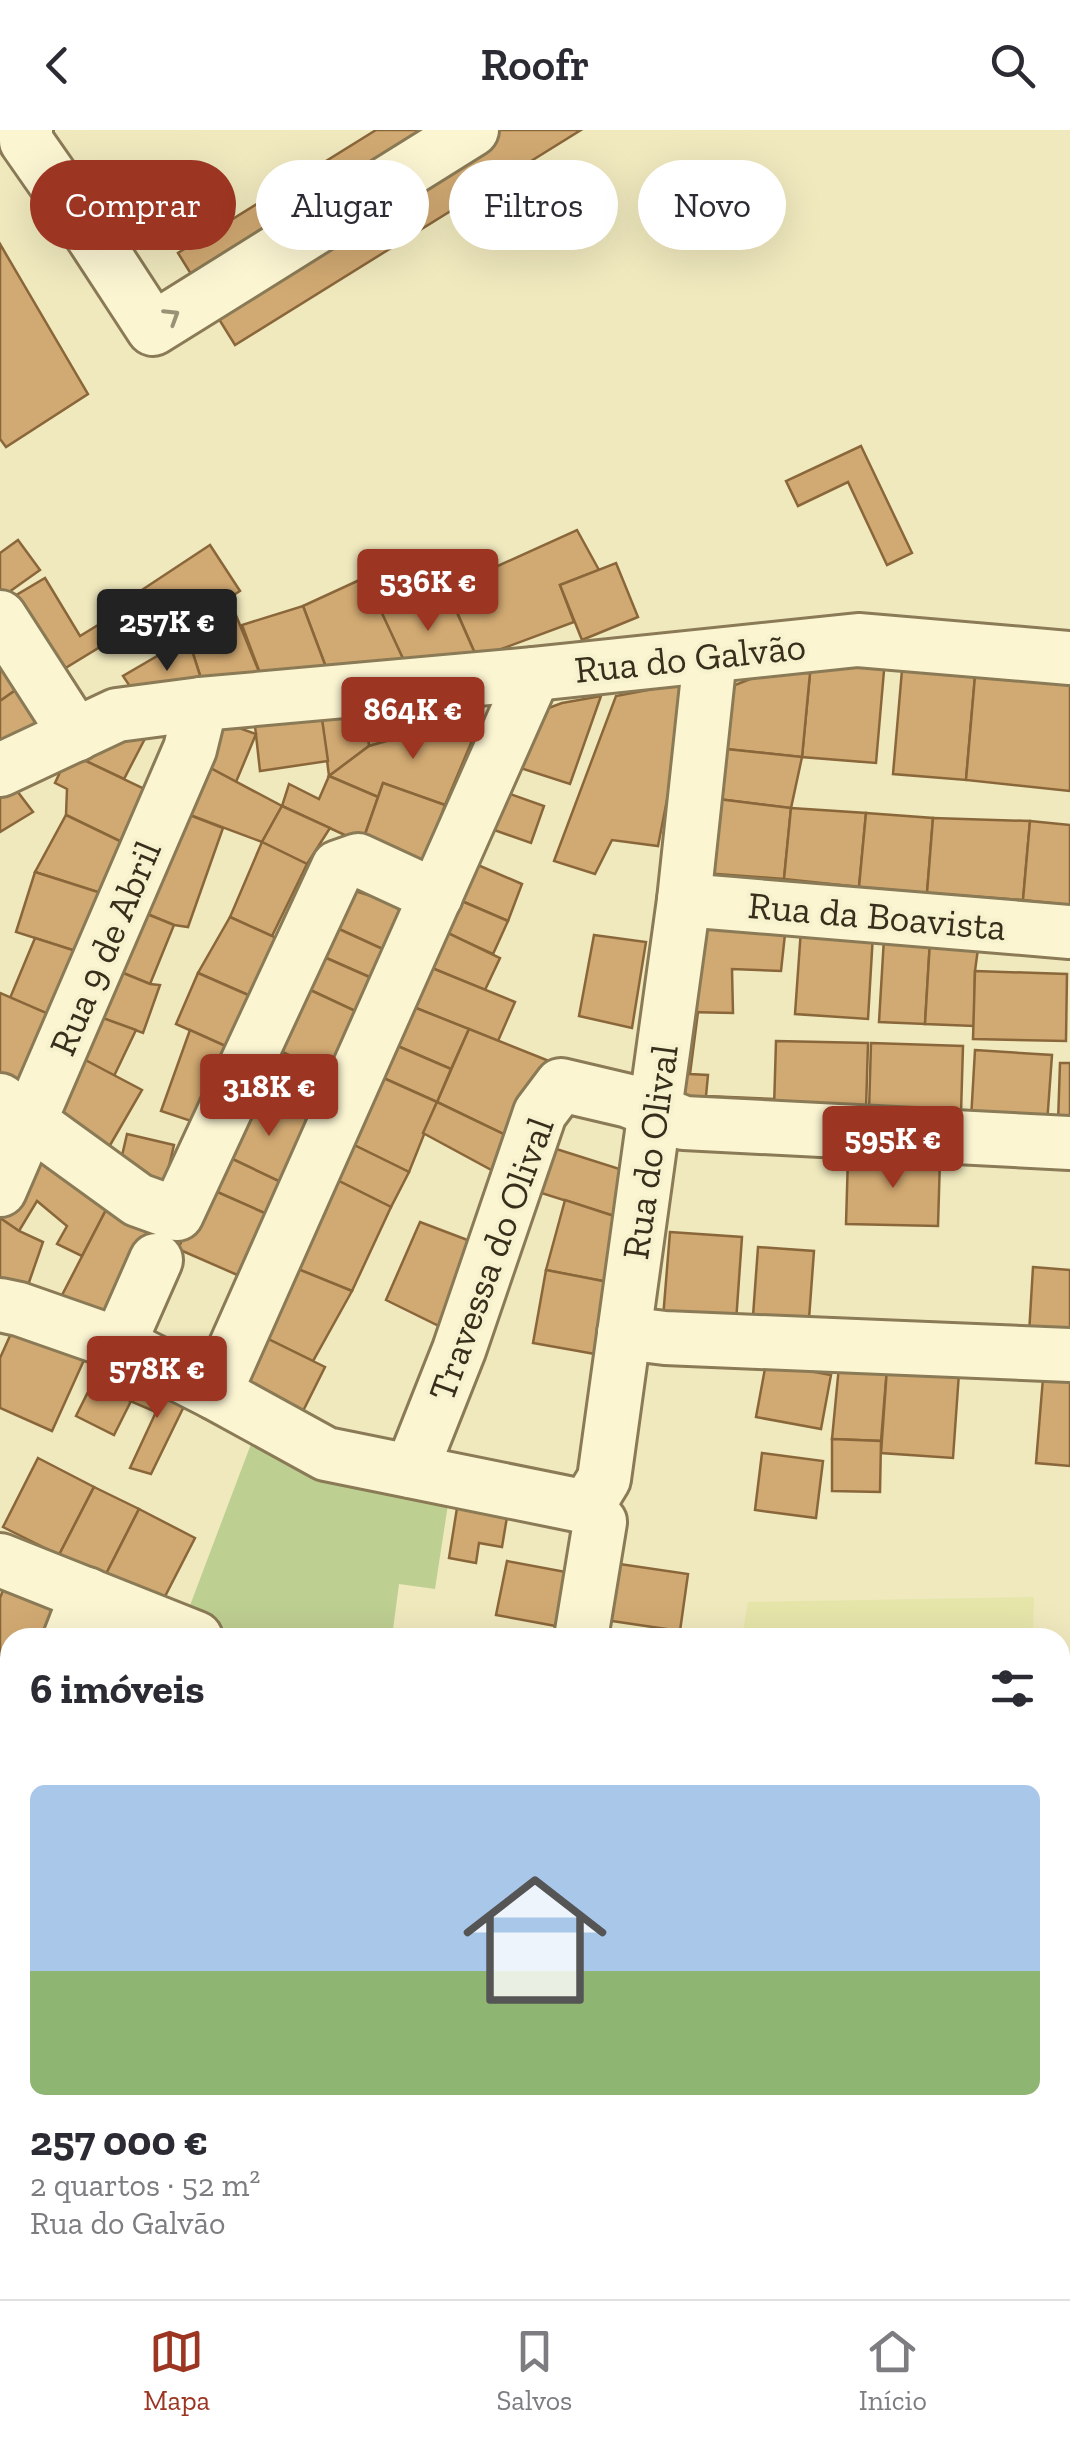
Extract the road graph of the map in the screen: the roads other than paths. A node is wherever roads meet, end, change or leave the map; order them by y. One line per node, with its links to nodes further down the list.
1 (26, 130): 2 (street, one-way to 2)
2 (472, 130)
3 (0, 617): 8 (street)
4 (710, 657): 5 (street, Rua do Galvão); 6 (street, Rua do Galvão); 11 (street, Rua do Olival)
5 (1070, 658)
6 (534, 674): 7 (street, Rua do Galvão); 10 (street)
7 (201, 704): 8 (street, Rua do Galvão); 13 (street, Rua 9 de Abril)
8 (76, 735): 9 (street, Rua do Galvão)
9 (0, 770)
10 (436, 896): 17 (street); 22 (street)
11 (684, 900): 12 (street, Rua da Boavista); 14 (street, Rua do Olival)
12 (1070, 932)
13 (15, 1112): 16 (street, Rua 9 de Abril); 17 (street)
14 (656, 1113): 15 (street); 19 (street, Rua do Olival); 23 (street, Travessa do Olival)
15 (1070, 1143)
16 (0, 1190)
17 (166, 1237): 20 (street)
18 (0, 1305): 20 (street)
19 (624, 1333): 21 (street); 24 (street, Rua do Olival)
20 (119, 1344): 22 (street)
21 (1070, 1354)
22 (215, 1393): 23 (street)
23 (411, 1471): 24 (street)
24 (587, 1508): 28 (street)
25 (0, 1560): 26 (street)
26 (79, 1616): 27 (street)
27 (143, 1628)
28 (583, 1628)

